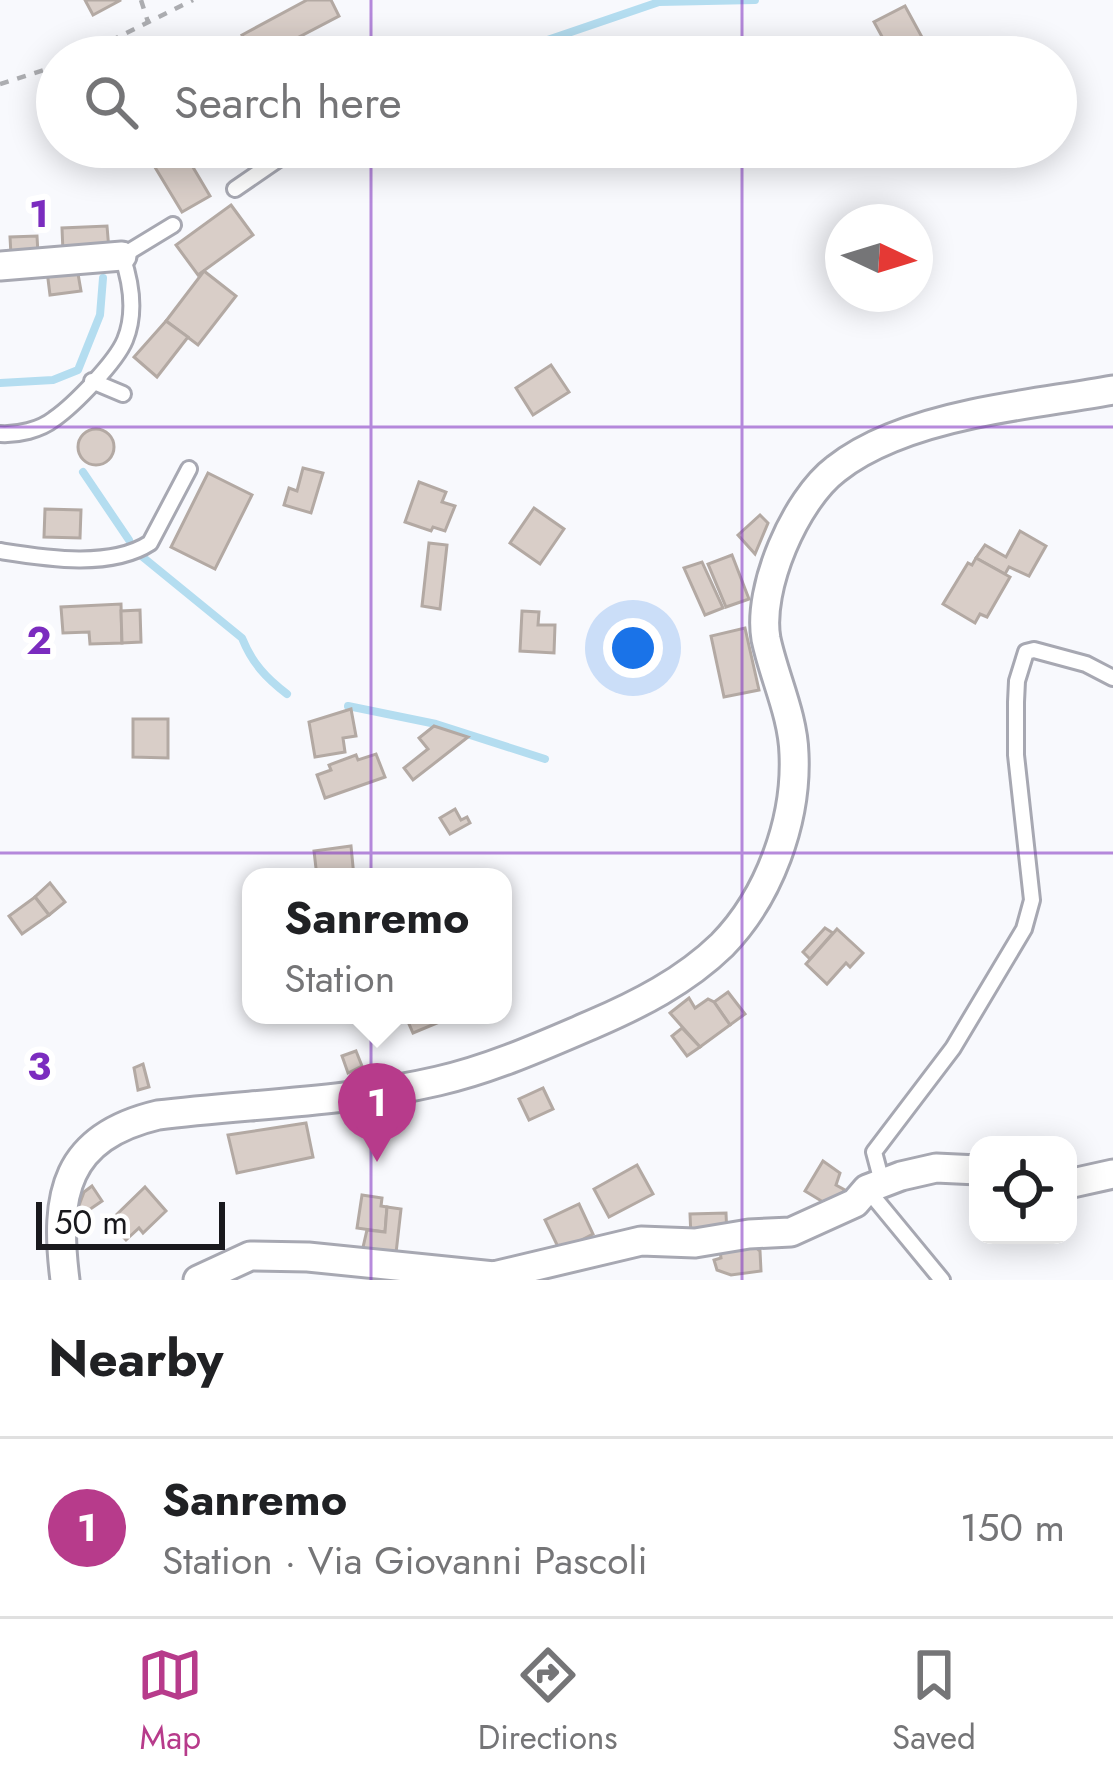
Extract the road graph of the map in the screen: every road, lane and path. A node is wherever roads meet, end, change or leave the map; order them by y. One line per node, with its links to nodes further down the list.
1 (141, 0): 3 (path)
2 (193, 0): 3 (path)
3 (148, 22): 4 (path)
4 (120, 36)
5 (36, 73): 6 (path)
6 (0, 84)
7 (266, 168): 8 (lane)
8 (235, 189)
9 (173, 225): 10 (lane)
10 (122, 256): 11 (street); 12 (lane)
11 (0, 266)
12 (92, 381): 14 (lane); 15 (lane)
13 (1113, 389): 23 (street)
14 (123, 394)
15 (0, 434)
16 (189, 469): 17 (lane)
17 (0, 551)
18 (1113, 678): 22 (lane)
19 (969, 1170): 22 (street)
20 (1113, 1174): 21 (street)
21 (1077, 1182)
22 (875, 1186): 24 (street); 25 (lane)
23 (65, 1280)
24 (198, 1280)
25 (942, 1280)

